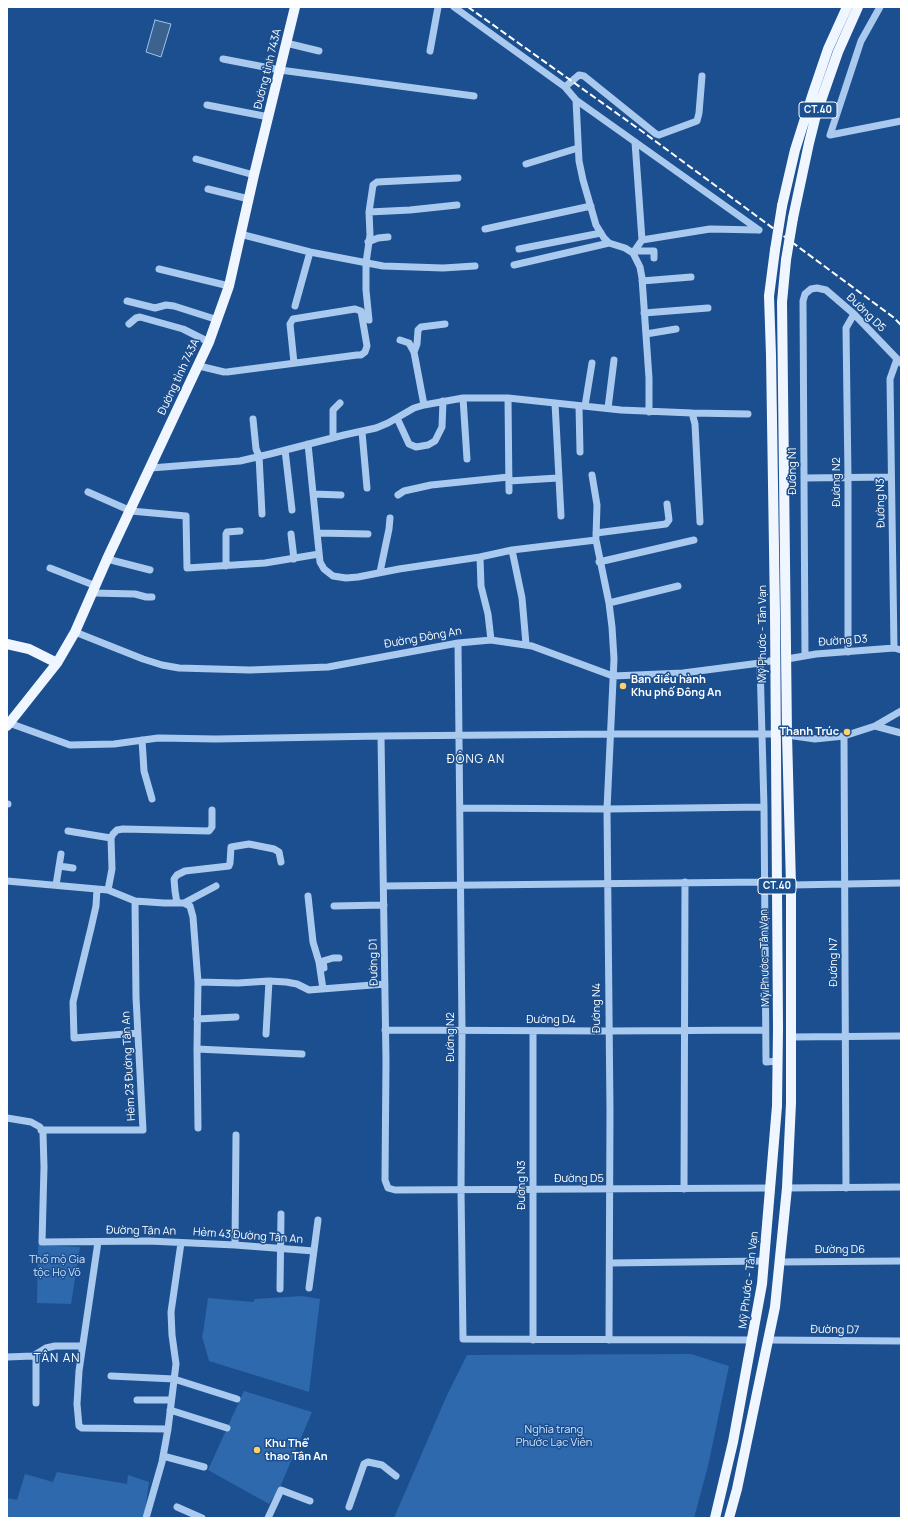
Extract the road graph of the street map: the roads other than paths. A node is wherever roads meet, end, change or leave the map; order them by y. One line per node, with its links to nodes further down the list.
1 (295, 7): 7 (main road, Đường tỉnh 743A)
2 (438, 7): 9 (street)
3 (454, 7): 13 (street)
4 (847, 7): 140 (main road, Mỹ Phước - Tân Vạn / CT.40, bridge)
5 (858, 7): 139 (main road, Mỹ Phước - Tân Vạn / CT.40, bridge)
6 (880, 7): 18 (street)
7 (286, 43): 8 (street); 11 (main road, Đường tỉnh 743A)
8 (318, 51)
9 (430, 51)
10 (223, 59): 11 (street)
11 (280, 70): 14 (street); 17 (main road, Đường tỉnh 743A)
12 (702, 76): 13 (street)
13 (565, 87): 15 (street)
14 (474, 96)
15 (576, 100): 19 (street); 20 (street)
16 (207, 105): 17 (street)
17 (269, 116): 23 (main road, Đường tỉnh 743A)
18 (901, 121)
19 (635, 142): 34 (street); 34 (street)
20 (578, 148): 22 (street); 28 (street)
21 (196, 159): 23 (street)
22 (526, 164)
23 (254, 175): 26 (main road, Đường tỉnh 743A)
24 (458, 178): 29 (street)
25 (208, 189): 26 (street)
26 (248, 199): 32 (main road, Đường tỉnh 743A)
27 (457, 205): 29 (street)
28 (591, 206): 30 (street); 31 (street)
29 (370, 212): 35 (street)
30 (485, 229)
31 (601, 233): 36 (street); 37 (street)
32 (240, 234): 38 (street); 47 (main road, Đường tỉnh 743A)
33 (388, 237): 35 (street)
34 (642, 240): 39 (street)
35 (368, 242): 41 (street)
36 (609, 243): 39 (street); 42 (street)
37 (519, 249)
38 (310, 252): 41 (street); 50 (street)
39 (634, 252): 40 (street); 46 (street)
40 (654, 258)
41 (366, 263): 43 (street); 55 (street)
42 (514, 265)
43 (475, 266)
44 (159, 269): 47 (street)
45 (691, 277): 46 (street)
46 (642, 281): 52 (street)
47 (229, 286): 54 (main road, Đường tỉnh 743A)
48 (811, 289): 53 (street, Đường D5); 92 (street, Đường N1)
49 (127, 301): 54 (street)
50 (295, 306)
51 (708, 308): 52 (street)
52 (644, 313): 59 (street)
53 (854, 314): 64 (street, Đường D5); 93 (street, Đường N2)
54 (218, 320): 61 (main road, Đường tỉnh 743A)
55 (369, 320)
56 (129, 324): 61 (street)
57 (445, 324): 62 (street)
58 (676, 329): 59 (street)
59 (646, 334): 76 (street)
60 (400, 340): 62 (street)
61 (209, 342): 67 (main road, Đường tỉnh 743A)
62 (414, 352): 73 (street)
63 (614, 360): 75 (street)
64 (899, 361): 90 (street, Đường N3)
65 (592, 363): 74 (street)
66 (294, 364): 66 (street); 67 (street)
67 (199, 366): 88 (main road, Đường tỉnh 743A)
68 (463, 398): 69 (street); 70 (street); 87 (street)
69 (508, 398): 72 (street); 94 (street)
70 (443, 401): 73 (street); 80 (street)
71 (340, 403): 82 (street)
72 (555, 403): 74 (street); 91 (street)
73 (424, 405): 80 (street)
74 (582, 406): 75 (street); 85 (street)
75 (608, 408): 76 (street)
76 (649, 412): 77 (street)
77 (692, 413): 78 (street); 107 (street)
78 (748, 414)
79 (253, 418): 86 (street)
80 (397, 418): 81 (street)
81 (362, 432): 82 (street); 95 (street)
82 (334, 437): 83 (street)
83 (308, 444): 84 (street); 98 (street)
84 (285, 450): 86 (street); 102 (street)
85 (580, 452)
86 (259, 456): 88 (street); 104 (street)
87 (467, 459)
88 (151, 468): 103 (main road, Đường tỉnh 743A)
89 (592, 475): 110 (street, Đường N4)
90 (891, 477): 93 (street); 125 (street, Đường N3)
91 (558, 478): 94 (street); 105 (street)
92 (804, 478): 93 (street); 138 (street, Đường N1)
93 (848, 478): 137 (street, Đường N2)
94 (509, 479): 96 (street); 100 (street)
95 (367, 488)
96 (509, 491)
97 (88, 492): 103 (street)
98 (313, 494): 99 (street); 109 (street)
99 (341, 495)
100 (398, 495)
101 (667, 504): 110 (street)
102 (292, 510)
103 (130, 512): 119 (main road, Đường tỉnh 743A); 121 (street)
104 (262, 514)
105 (561, 516)
106 (390, 518): 124 (street)
107 (700, 522)
108 (240, 531): 121 (street)
109 (317, 533): 112 (street); 116 (street)
110 (596, 533): 113 (street, Đường N4)
111 (291, 534): 118 (street)
112 (368, 534)
113 (596, 540): 115 (street); 120 (street, Đường N4)
114 (694, 540): 120 (street)
115 (512, 550): 117 (street); 135 (street)
116 (319, 554): 118 (street); 124 (street)
117 (480, 557): 124 (street); 132 (street)
118 (294, 558): 121 (street)
119 (107, 559): 123 (street); 128 (main road, Đường tỉnh 743A)
120 (599, 562): 130 (street, Đường N4)
121 (226, 566)
122 (50, 568): 128 (street)
123 (150, 570)
124 (380, 572)
125 (893, 574): 126 (street); 136 (street, Đường N3)
126 (901, 574)
127 (678, 586): 130 (street)
128 (95, 589): 129 (street); 131 (main road, Đường tỉnh 743A)
129 (152, 597)
130 (609, 603): 143 (street, Đường N4)
131 (75, 632): 133 (street, Đường Đông An); 141 (main road, Đường tỉnh 743A)
132 (491, 640): 133 (street, Đường Đông An); 135 (street, Đường Đông An)
133 (458, 643): 150 (street, Đường N2)
134 (7, 644): 141 (main road)
135 (526, 644): 143 (street, Đường Đông An)
136 (897, 649): 137 (street, Đường D3)
137 (848, 652): 138 (street, Đường D3)
138 (805, 655): 139 (street, Đường D3)
139 (787, 658): 153 (main road, Mỹ Phước - Tân Vạn / CT.40)
140 (775, 660): 142 (street, Đường Đông An); 149 (main road, Mỹ Phước - Tân Vạn / CT.40)
141 (57, 663): 145 (main road, Đường tỉnh 743A)
142 (760, 663): 143 (street, Đường Đông An); 151 (street)
143 (613, 676): 148 (street, Đường N4)
144 (901, 710): 146 (street)
145 (8, 725): 155 (street)
146 (875, 726): 147 (street); 154 (street)
147 (901, 733)
148 (610, 734): 150 (street); 151 (street); 159 (street, Đường N4)
149 (775, 734): 151 (street); 153 (main road); 205 (main road, Mỹ Phước - Tân Vạn / CT.40)
150 (459, 735): 152 (street); 158 (street, Đường N2)
151 (762, 735): 157 (street)
152 (381, 736): 155 (street); 177 (street, Đường D1)
153 (787, 736): 154 (street); 173 (main road, Mỹ Phước - Tân Vạn / CT.40)
154 (844, 736): 174 (street, Đường N7)
155 (142, 740): 156 (street)
156 (152, 799)
157 (764, 807): 159 (street); 169 (street)
158 (460, 808): 159 (street); 172 (street, Đường N2)
159 (607, 809): 170 (street, Đường N4)
160 (212, 810): 162 (street)
161 (68, 831): 162 (street)
162 (111, 838): 179 (street)
163 (61, 854): 165 (street)
164 (281, 862): 182 (street)
165 (59, 866): 166 (street); 175 (street)
166 (72, 868)
167 (7, 881): 175 (street)
168 (685, 882): 169 (street); 170 (street); 194 (street)
169 (764, 882): 195 (street)
170 (608, 883): 172 (street); 197 (street, Đường N4)
171 (901, 883): 174 (street)
172 (460, 884): 177 (street); 193 (street, Đường N2)
173 (791, 885): 174 (street); 202 (main road, Mỹ Phước - Tân Vạn / CT.40)
174 (845, 885): 200 (street, Đường N7)
175 (56, 886): 178 (street)
176 (216, 886): 182 (street)
177 (384, 886): 183 (street, Đường D1)
178 (97, 889): 179 (street); 198 (street)
179 (108, 890): 181 (street)
180 (308, 896): 189 (street)
181 (135, 901): 182 (street); 198 (street, Hẻm 23 Đường Tân An)
182 (181, 903): 187 (street)
183 (384, 905): 184 (street); 188 (street, Đường D1)
184 (334, 906)
185 (339, 958): 189 (street)
186 (269, 981): 187 (street); 189 (street); 199 (street)
187 (198, 982): 191 (street)
188 (385, 984): 189 (street); 192 (street, Đường D1)
189 (325, 989)
190 (236, 1017): 191 (street)
191 (197, 1019): 203 (street)
192 (385, 1030): 193 (street, Đường D4); 211 (street, Đường D1)
193 (462, 1030): 196 (street, Đường D4); 216 (street, Đường N2)
194 (684, 1030): 195 (street, Đường D4); 197 (street, Đường D4); 215 (street)
195 (765, 1030): 205 (street)
196 (533, 1031): 197 (street, Đường D4); 217 (street, Đường N3)
197 (608, 1031): 218 (street, Đường N4)
198 (138, 1033): 208 (street, Hẻm 23 Đường Tân An)
199 (266, 1034)
200 (845, 1036): 201 (street); 202 (street); 214 (street, Đường N7)
201 (901, 1036)
202 (791, 1037): 213 (main road, Mỹ Phước - Tân Vạn / CT.40)
203 (197, 1049): 204 (street); 207 (street)
204 (302, 1054)
205 (778, 1061): 212 (main road, Mỹ Phước - Tân Vạn / CT.40)
206 (7, 1118): 208 (street)
207 (198, 1128)
208 (41, 1130): 221 (street, Đường Tân An)
209 (236, 1135): 223 (street)
210 (901, 1187): 214 (street)
211 (388, 1188): 216 (street, Đường D5)
212 (771, 1188): 215 (street, Đường D5); 226 (main road, Mỹ Phước - Tân Vạn / CT.40)
213 (787, 1188): 214 (street); 228 (main road, Mỹ Phước - Tân Vạn / CT.40)
214 (846, 1188)
215 (684, 1189): 218 (street, Đường D5)
216 (461, 1190): 217 (street, Đường D5); 232 (street, Đường N2)
217 (533, 1190): 218 (street, Đường D5); 232 (street, Đường N3)
218 (610, 1190): 229 (street, Đường N4)
219 (281, 1214): 224 (street)
220 (318, 1220): 225 (street)
221 (98, 1242): 222 (street, Đường Tân An); 237 (street)
222 (181, 1243): 223 (street, Hẻm 43 Đường Tân An); 241 (street, Đường Tân An)
223 (235, 1245): 224 (street, Hẻm 43 Đường Tân An)
224 (280, 1249): 225 (street, Hẻm 43 Đường Tân An); 231 (street)
225 (314, 1251): 230 (street)
226 (764, 1261): 229 (street); 234 (main road, Mỹ Phước - Tân Vạn / CT.40)
227 (901, 1261): 228 (street, Đường D6)
228 (779, 1262): 235 (main road, Mỹ Phước - Tân Vạn / CT.40)
229 (610, 1263): 233 (street, Đường N4)
230 (309, 1288)
231 (280, 1289)
232 (533, 1340): 233 (street)
233 (609, 1340): 234 (street)
234 (753, 1340): 258 (main road, Mỹ Phước - Tân Vạn / CT.40)
235 (769, 1340): 236 (street, Đường D7); 259 (main road, Mỹ Phước - Tân Vạn / CT.40)
236 (901, 1341)
237 (82, 1346): 238 (street); 248 (street)
238 (36, 1354): 239 (street); 245 (street)
239 (7, 1357)
240 (111, 1376): 241 (street)
241 (174, 1379): 242 (street); 244 (street, Đường Tân An)
242 (237, 1399)
243 (137, 1400): 244 (street)
244 (171, 1400): 246 (street, Đường Tân An)
245 (36, 1403)
246 (170, 1410): 247 (street); 248 (street, Đường Tân An)
247 (228, 1428)
248 (168, 1429): 249 (street, Đường Tân An)
249 (163, 1456): 250 (street); 255 (street, Đường Tân An)
250 (204, 1467)
251 (396, 1476): 254 (street)
252 (310, 1501): 257 (street)
253 (177, 1507): 256 (street)
254 (349, 1507)
255 (146, 1518)
256 (202, 1518)
257 (268, 1518)
258 (715, 1518)
259 (729, 1518)

